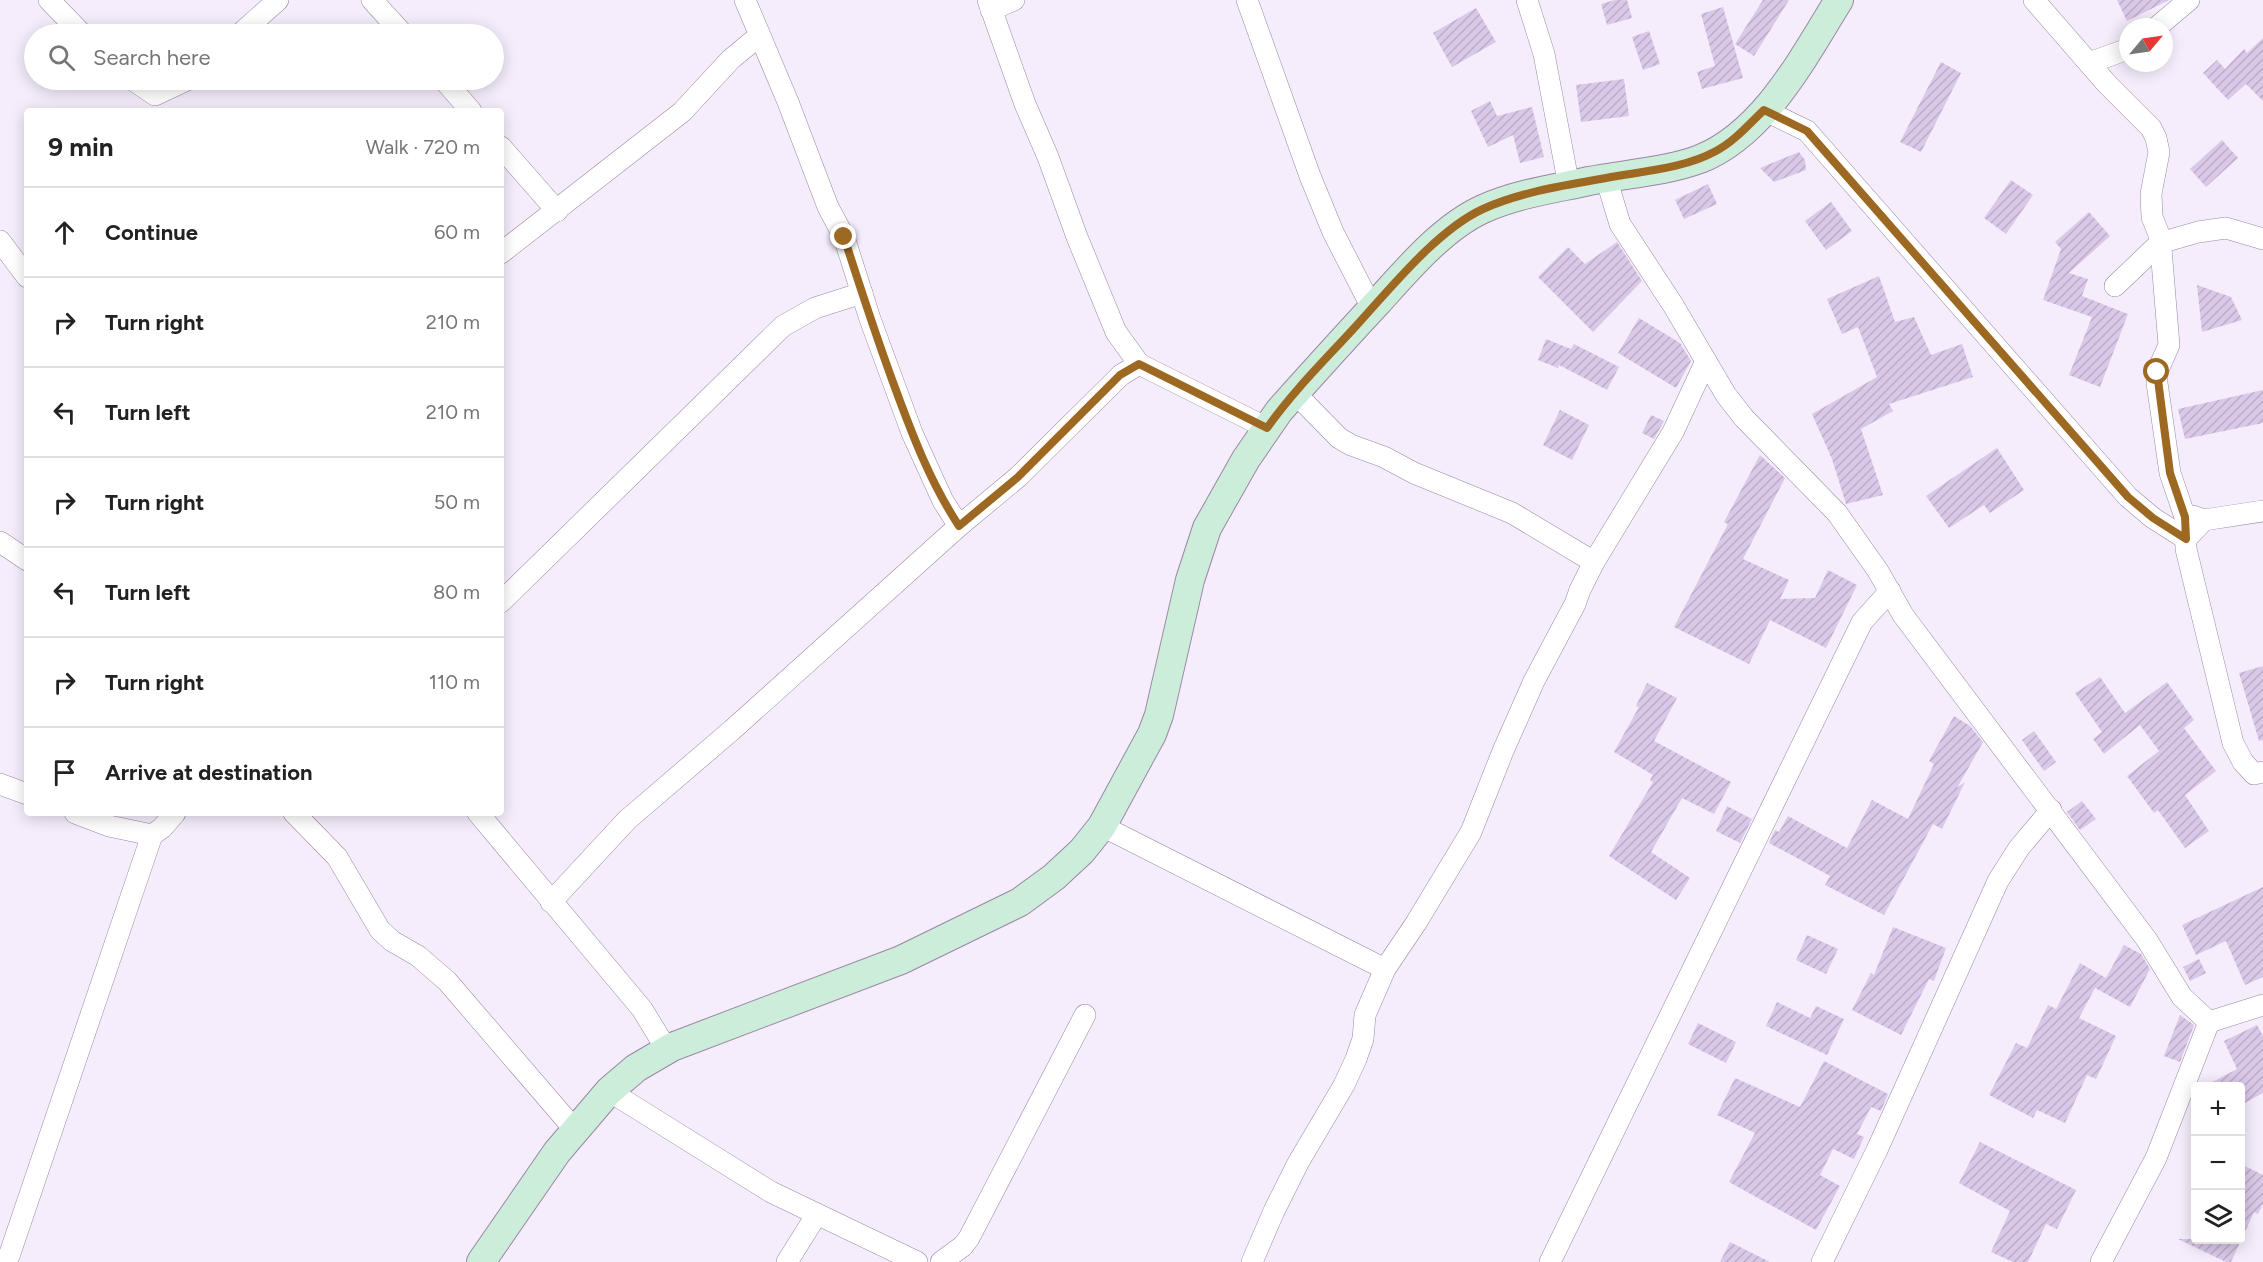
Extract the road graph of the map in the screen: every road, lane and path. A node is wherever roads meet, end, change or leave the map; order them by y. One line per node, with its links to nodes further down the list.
1 (50, 0): 13 (street)
2 (278, 0): 14 (street)
3 (372, 0): 15 (street)
4 (745, 0): 16 (street)
5 (1014, 0): 11 (street)
6 (1247, 0): 36 (street)
7 (1527, 0): 27 (street)
8 (1839, 0): 24 (street)
9 (2034, 0): 18 (street)
10 (2189, 0): 12 (street)
11 (990, 5): 38 (street)
12 (2168, 18)
13 (73, 24)
14 (251, 24)
15 (394, 24)
16 (759, 36): 28 (street); 35 (street)
17 (2119, 52): 18 (street)
18 (2089, 63): 31 (street)
19 (146, 90): 22 (street)
20 (176, 90): 22 (street)
21 (453, 90): 23 (street)
22 (162, 103)
23 (468, 108)
24 (1764, 110): 26 (street); 45 (street)
25 (504, 150): 28 (street)
26 (1606, 178): 27 (street); 37 (street)
27 (1569, 186): 36 (street)
28 (557, 211): 32 (street)
29 (2263, 239): 31 (street)
30 (0, 241): 33 (street)
31 (2160, 243): 34 (street); 42 (street)
32 (504, 251)
33 (24, 273)
34 (2115, 286)
35 (862, 293): 44 (street); 50 (street)
36 (1372, 308): 39 (street)
37 (1706, 361): 48 (street); 49 (street)
38 (1139, 364): 40 (street); 44 (street)
39 (1295, 393): 40 (street); 48 (street)
40 (1267, 428): 59 (street)
41 (2263, 511): 43 (street)
42 (2184, 513): 43 (street); 45 (street)
43 (2204, 520): 45 (street)
44 (959, 526): 61 (street)
45 (2186, 539): 51 (street)
46 (0, 542): 47 (street)
47 (24, 558)
48 (1594, 562): 62 (street)
49 (1890, 591): 54 (street); 76 (street)
50 (504, 599)
51 (2263, 772)
52 (0, 784): 53 (street)
53 (24, 794)
54 (2051, 810): 65 (street); 77 (street)
55 (83, 816): 60 (street)
56 (172, 816): 60 (street)
57 (297, 816): 68 (street)
58 (480, 816): 61 (street)
59 (1102, 826): 62 (street); 66 (street)
60 (152, 835): 70 (street)
61 (551, 902): 66 (street)
62 (1385, 969): 75 (street)
63 (2263, 1005): 65 (street)
64 (1085, 1015): 74 (street)
65 (2209, 1022): 78 (street)
66 (667, 1050): 67 (street)
67 (609, 1091): 68 (street); 69 (street)
68 (575, 1131): 71 (street)
69 (817, 1214): 72 (street); 73 (street)
70 (7, 1262)
71 (481, 1262)
72 (787, 1262)
73 (917, 1262)
74 (941, 1262)
75 (1252, 1262)
76 (1550, 1262)
77 (1822, 1262)
78 (2101, 1262)

